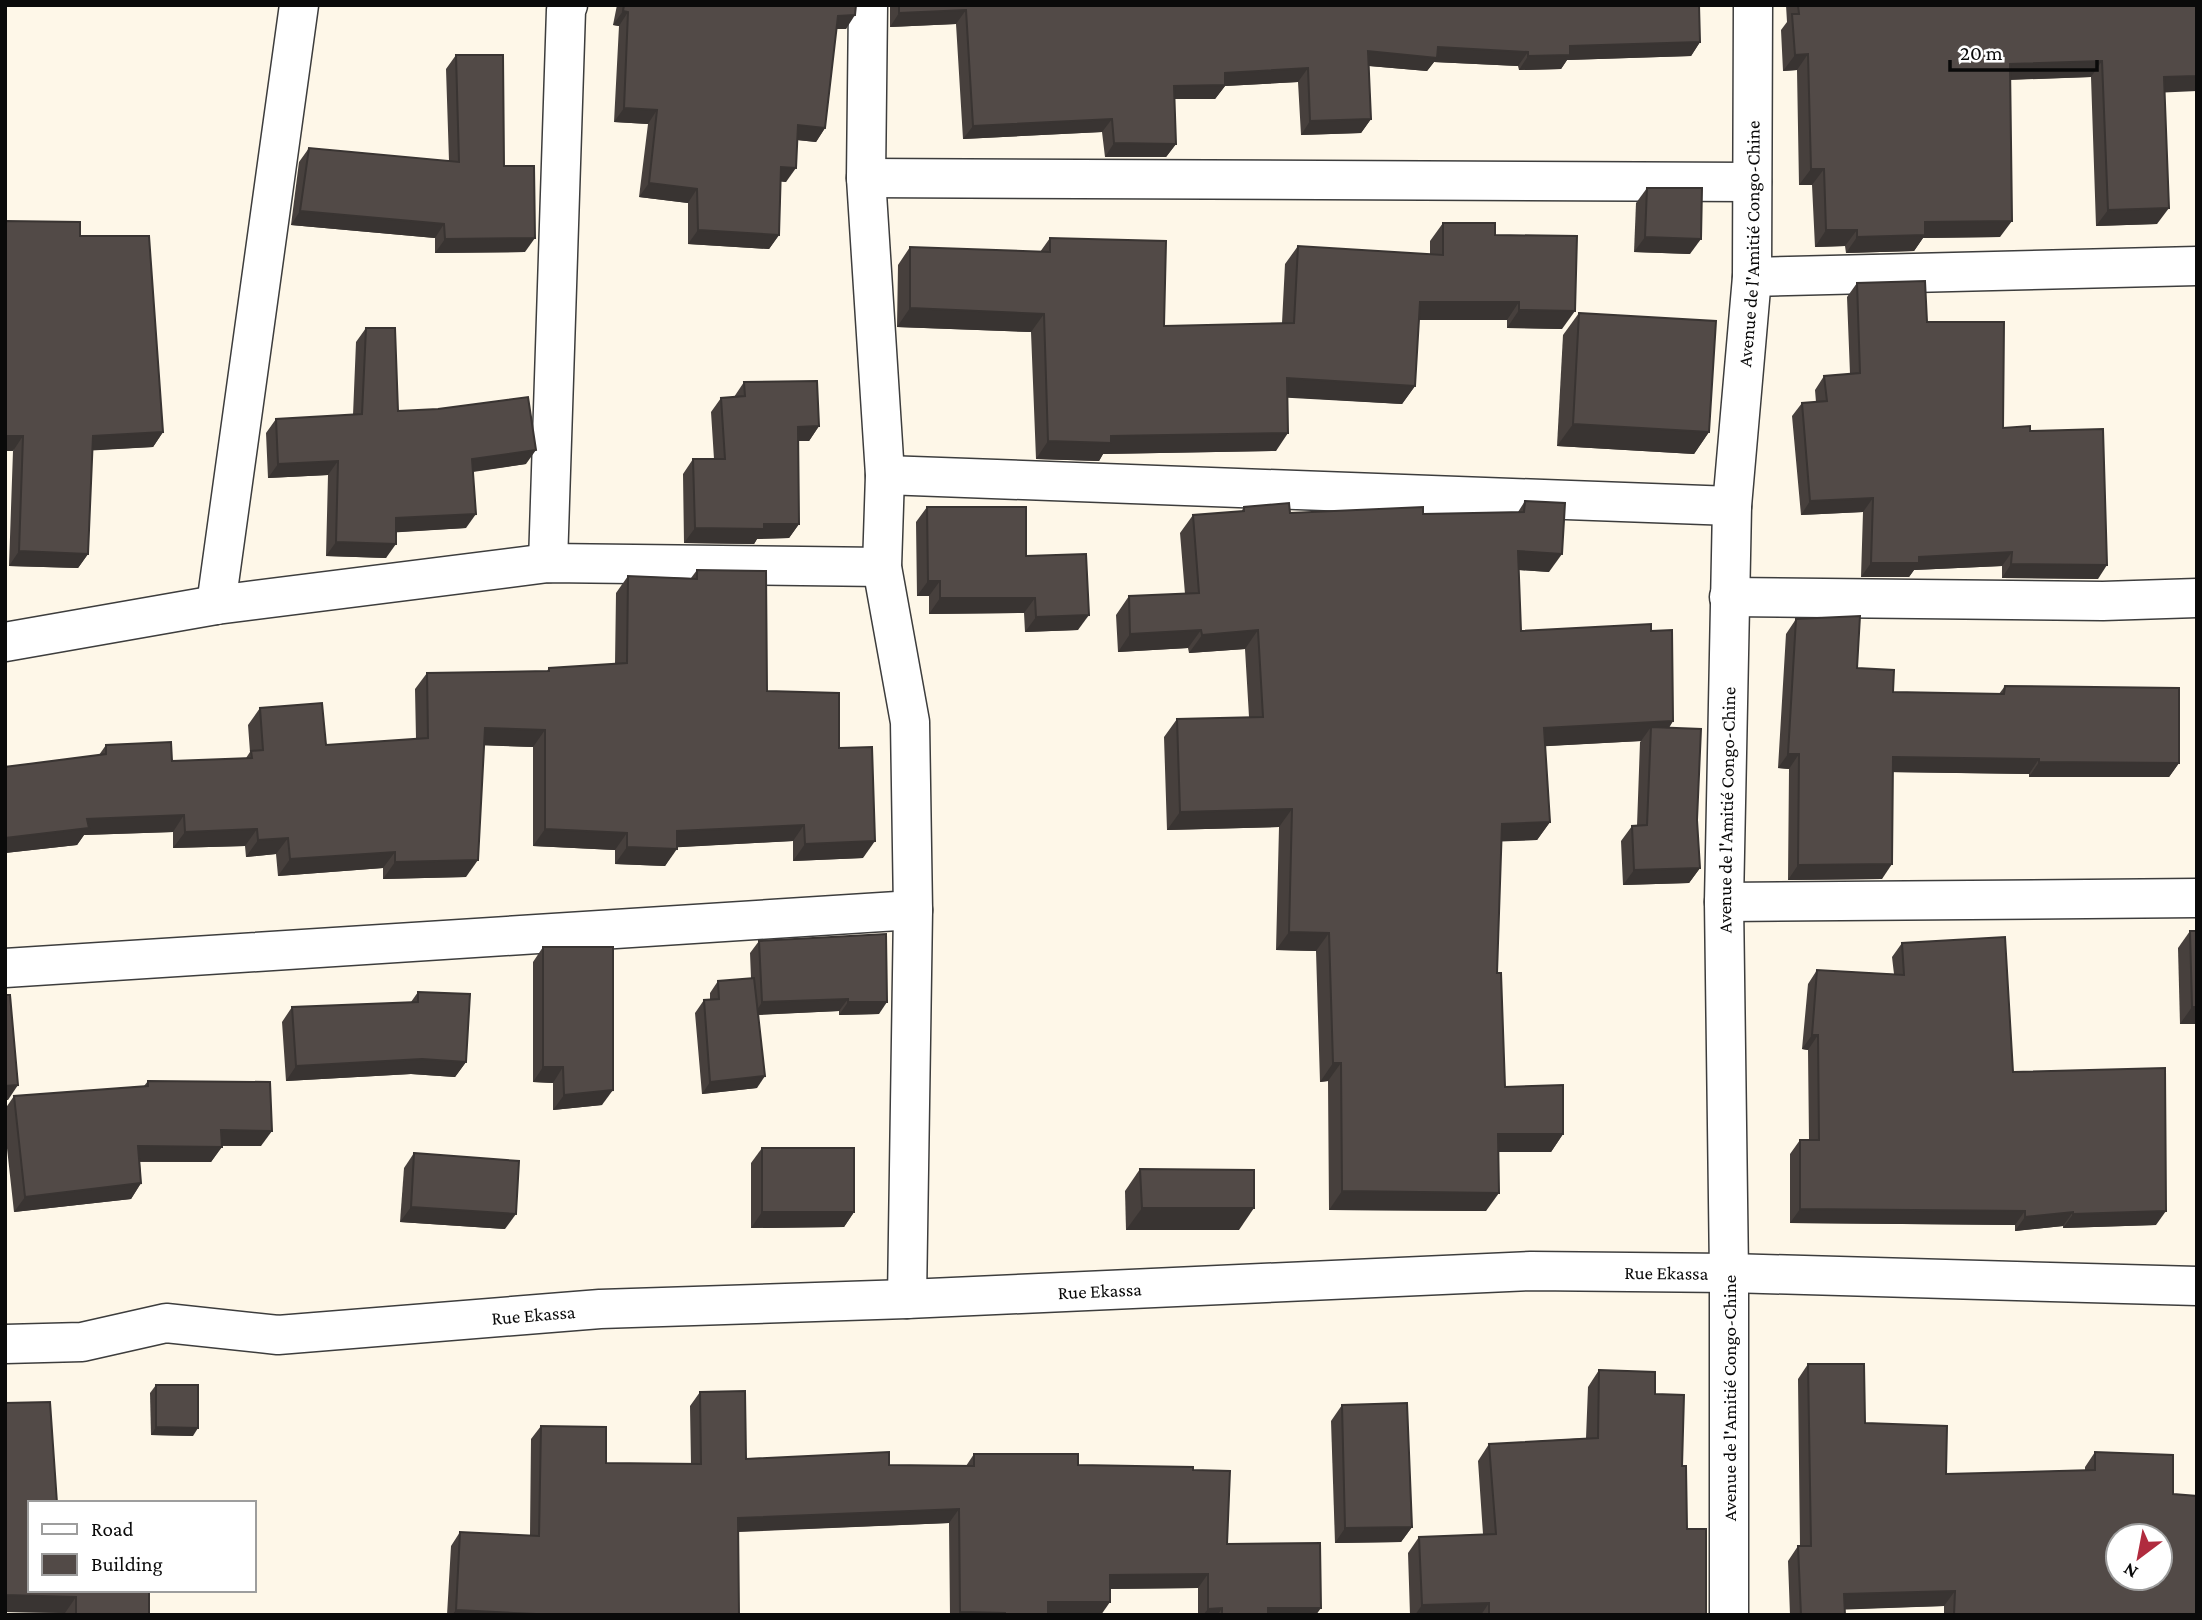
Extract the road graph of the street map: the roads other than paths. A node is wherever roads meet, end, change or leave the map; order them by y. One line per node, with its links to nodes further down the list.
1 (299, 5): 15 (street)
2 (568, 5): 11 (street)
3 (868, 5): 5 (street)
4 (1753, 5): 6 (street, Avenue de l'Amitié Congo-Chine)
5 (866, 178): 6 (street); 9 (street)
6 (1752, 182): 8 (street, Avenue de l'Amitié Congo-Chine)
7 (2197, 266): 8 (street)
8 (1752, 277): 10 (street, Avenue de l'Amitié Congo-Chine)
9 (885, 475): 10 (street); 12 (street)
10 (1732, 506): 13 (street, Avenue de l'Amitié Congo-Chine)
11 (548, 563): 12 (street); 15 (street)
12 (882, 567): 19 (street)
13 (1729, 597): 14 (street); 18 (street, Avenue de l'Amitié Congo-Chine)
14 (2197, 598)
15 (216, 605): 16 (street)
16 (5, 642)
17 (2197, 898): 18 (street)
18 (1724, 902): 21 (street, Avenue de l'Amitié Congo-Chine)
19 (913, 911): 20 (street); 23 (street)
20 (5, 968)
21 (1729, 1273): 22 (street, Rue Ekassa); 23 (street, Rue Ekassa); 25 (street, Avenue de l'Amitié Congo-Chine)
22 (2197, 1286)
23 (906, 1299): 24 (street, Rue Ekassa)
24 (5, 1344)
25 (1728, 1615)

